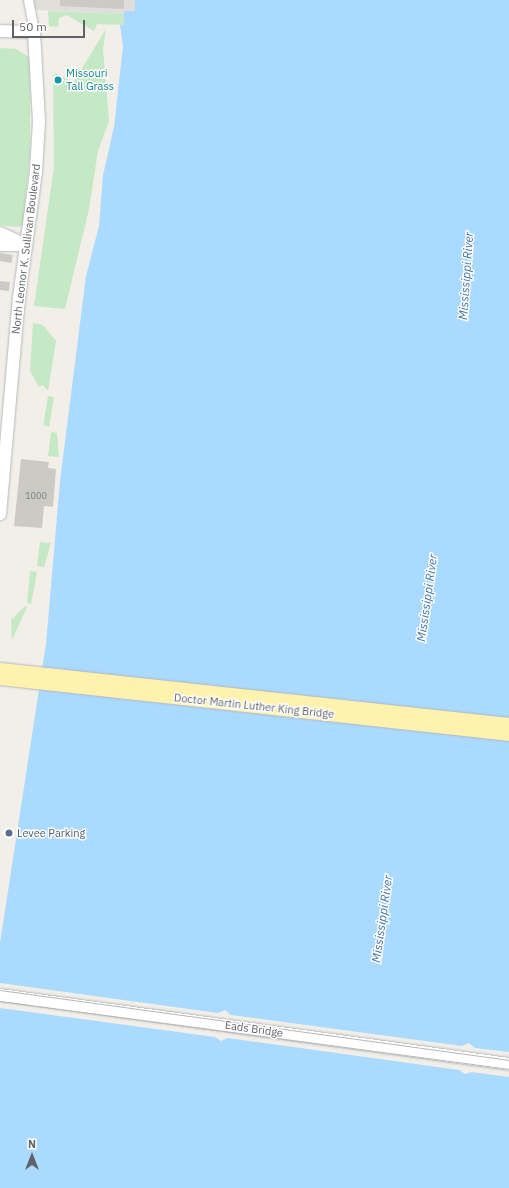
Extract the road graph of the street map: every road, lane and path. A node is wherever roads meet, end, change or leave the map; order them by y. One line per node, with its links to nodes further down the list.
1 (28, 0): 3 (street)
2 (0, 31): 3 (street)
3 (34, 32): 6 (street, North Leonor K. Sullivan Boulevard)
4 (0, 233): 6 (street)
5 (0, 245): 6 (street)
6 (26, 245): 7 (street, North Leonor K. Sullivan Boulevard)
7 (0, 514)
8 (0, 669): 10 (main road, Doctor Martin Luther King Bridge)
9 (0, 678): 11 (main road, Doctor Martin Luther King Bridge)
10 (509, 724)
11 (509, 734)
12 (0, 995): 13 (street, Eads Bridge)
13 (509, 1064)

